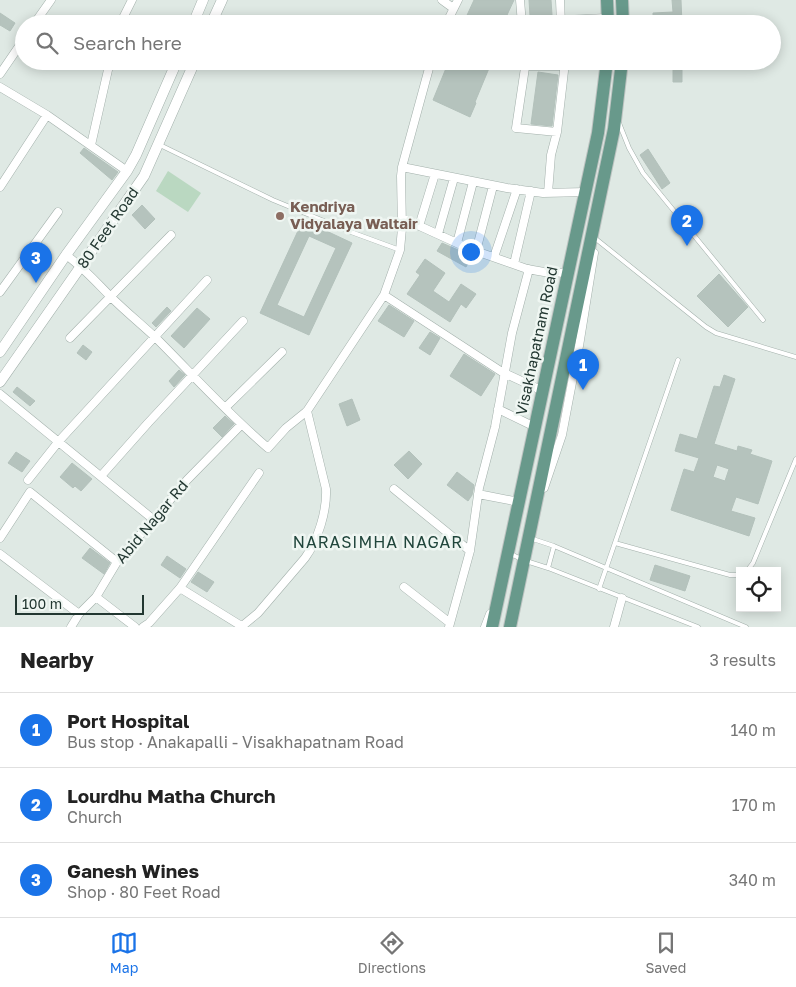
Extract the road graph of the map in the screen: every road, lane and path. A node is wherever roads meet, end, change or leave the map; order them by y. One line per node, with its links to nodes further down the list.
1 (50, 0): 12 (street)
2 (132, 0): 13 (street)
3 (203, 0): 14 (street)
4 (222, 0): 15 (street)
5 (442, 0): 11 (street)
6 (458, 0): 11 (street)
7 (520, 0): 17 (street)
8 (560, 0): 18 (street)
9 (606, 0): 19 (main road)
10 (622, 0): 20 (main road)
11 (453, 8): 16 (street)
12 (40, 15)
13 (124, 15)
14 (197, 15)
15 (216, 15)
16 (450, 15)
17 (521, 15)
18 (561, 15)
19 (607, 15)
20 (623, 15)
21 (15, 52): 30 (street)
22 (108, 70): 37 (street)
23 (172, 70): 35 (street, 80 Feet Road)
24 (191, 70): 36 (street, 80 Feet Road)
25 (429, 70): 38 (street)
26 (525, 70): 34 (street)
27 (563, 70): 34 (street)
28 (606, 70): 48 (main road, Visakhapatnam Road)
29 (621, 70): 32 (main road)
30 (0, 74)
31 (0, 87): 33 (street)
32 (616, 113): 41 (main road); 69 (lane)
33 (47, 114): 37 (street); 45 (street)
34 (557, 132): 49 (street)
35 (144, 138): 36 (street); 39 (street, 80 Feet Road)
36 (158, 144): 57 (lane); 62 (street, 80 Feet Road)
37 (91, 145): 39 (street)
38 (402, 167): 40 (street); 51 (street)
39 (127, 171): 59 (street, 80 Feet Road)
40 (435, 174): 42 (street); 52 (street)
41 (604, 174): 55 (street); 95 (main road)
42 (454, 178): 43 (street); 53 (street)
43 (473, 182): 44 (street); 56 (street)
44 (493, 186): 46 (street); 58 (street)
45 (0, 187)
46 (518, 188): 47 (street); 60 (street)
47 (531, 191): 49 (street); 61 (street)
48 (586, 192): 49 (street); 64 (main road, Visakhapatnam Road)
49 (548, 193)
50 (58, 212): 66 (street)
51 (402, 218): 52 (street); 57 (street)
52 (420, 226): 53 (street)
53 (438, 234): 56 (street)
54 (171, 235): 68 (street)
55 (596, 239): 75 (lane); 95 (street)
56 (457, 243): 58 (street)
57 (400, 250): 67 (street)
58 (476, 251): 60 (street)
59 (66, 255): 62 (street); 73 (street, 80 Feet Road)
60 (494, 257): 61 (street)
61 (514, 264): 63 (street)
62 (81, 266): 68 (street); 79 (street, 80 Feet Road)
63 (529, 269): 64 (street); 77 (street)
64 (568, 273): 80 (main road, Visakhapatnam Road)
65 (207, 280): 71 (street)
66 (0, 292)
67 (384, 295): 77 (street); 84 (street)
68 (110, 297): 71 (street); 72 (street)
69 (763, 320)
70 (243, 321): 78 (street)
71 (154, 336): 78 (street); 87 (street)
72 (70, 338)
73 (0, 352)
74 (282, 352): 82 (street)
75 (796, 357)
76 (678, 360): 99 (lane)
77 (505, 374): 80 (street); 83 (street)
78 (193, 375): 82 (street); 90 (street)
79 (0, 382)
80 (544, 391): 86 (main road, Visakhapatnam Road)
81 (0, 394): 87 (street)
82 (226, 407): 85 (street)
83 (498, 410): 86 (street); 93 (street)
84 (308, 411): 85 (street); 121 (street)
85 (241, 425): 96 (street, Abid Nagar Rd)
86 (535, 427): 94 (main road, Visakhapatnam Road)
87 (59, 441): 90 (street); 91 (street)
88 (796, 459): 106 (lane)
89 (259, 473): 112 (street)
90 (102, 476): 96 (street)
91 (28, 480)
92 (394, 489): 101 (street)
93 (478, 494): 94 (street); 101 (street)
94 (519, 502): 102 (main road, Visakhapatnam Road)
95 (532, 517): 98 (main road)
96 (154, 520): 105 (street, Abid Nagar Rd)
97 (0, 538): 105 (street)
98 (528, 538): 100 (lane); 104 (main road)
99 (615, 543): 108 (lane); 109 (lane)
100 (554, 546): 107 (lane); 108 (lane)
101 (470, 551): 117 (street)
102 (508, 552): 104 (lane); 110 (main road, Visakhapatnam Road)
103 (0, 554): 116 (street)
104 (523, 560): 107 (lane); 124 (main road)
105 (117, 562): 114 (street, Abid Nagar Rd)
106 (750, 567)
107 (548, 568): 113 (lane)
108 (607, 568): 113 (lane); 127 (lane)
109 (736, 576)
110 (501, 586): 122 (street); 123 (main road, Visakhapatnam Road)
111 (404, 587): 117 (street)
112 (180, 588): 120 (street); 121 (street)
113 (599, 589): 115 (lane)
114 (96, 597): 116 (street, Abid Nagar Rd); 119 (street)
115 (622, 598): 125 (street); 126 (lane)
116 (79, 614): 118 (street, Abid Nagar Rd)
117 (450, 625)
118 (71, 627)
119 (135, 627)
120 (143, 627)
121 (242, 627)
122 (485, 627)
123 (492, 627)
124 (510, 627)
125 (614, 627)
126 (698, 627)
127 (746, 627)

